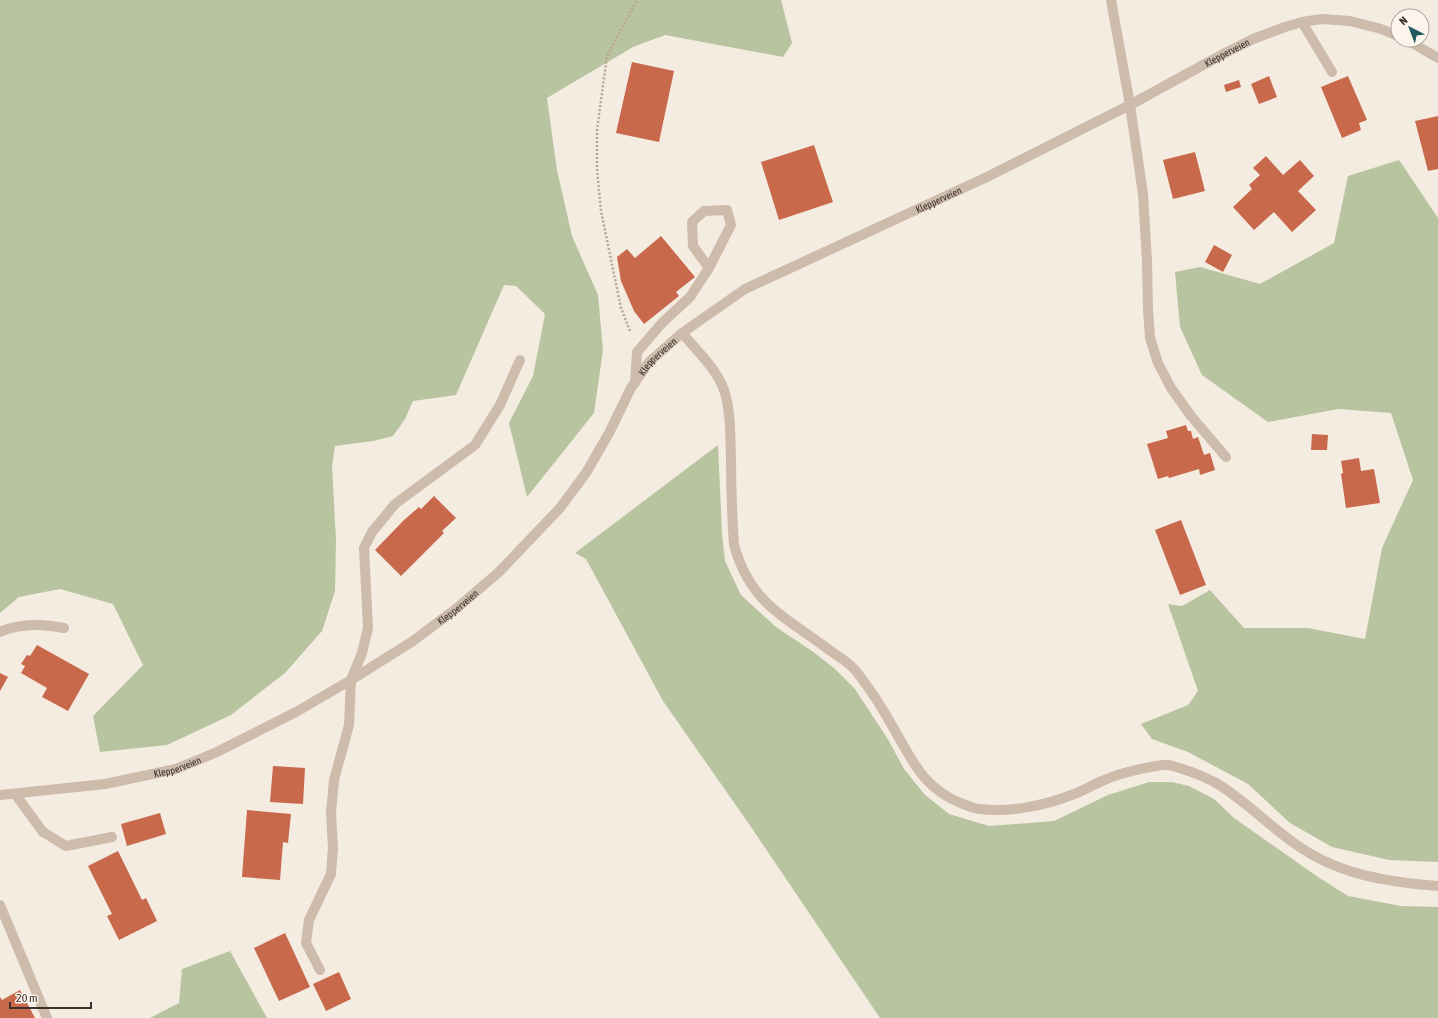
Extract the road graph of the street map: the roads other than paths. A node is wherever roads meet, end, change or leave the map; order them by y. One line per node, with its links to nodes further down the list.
1 (1111, 0): 7 (street)
2 (1302, 22): 3 (street, Klepperveien); 6 (street); 7 (street, Klepperveien)
3 (1390, 33)
4 (1421, 48): 5 (street)
5 (1438, 58)
6 (1332, 72)
7 (1130, 105): 9 (street, Klepperveien); 12 (street)
8 (708, 268): 8 (street); 11 (street)
9 (682, 333): 11 (street, Klepperveien); 19 (street)
10 (520, 360): 15 (street)
11 (635, 382): 15 (street, Klepperveien)
12 (1226, 458)
13 (64, 628): 14 (street)
14 (0, 632)
15 (351, 680): 16 (street, Klepperveien); 21 (street)
16 (15, 794): 17 (street, Klepperveien); 18 (street)
17 (0, 795)
18 (112, 837)
19 (1438, 886)
20 (0, 905): 22 (street)
21 (320, 970)
22 (47, 1018)

